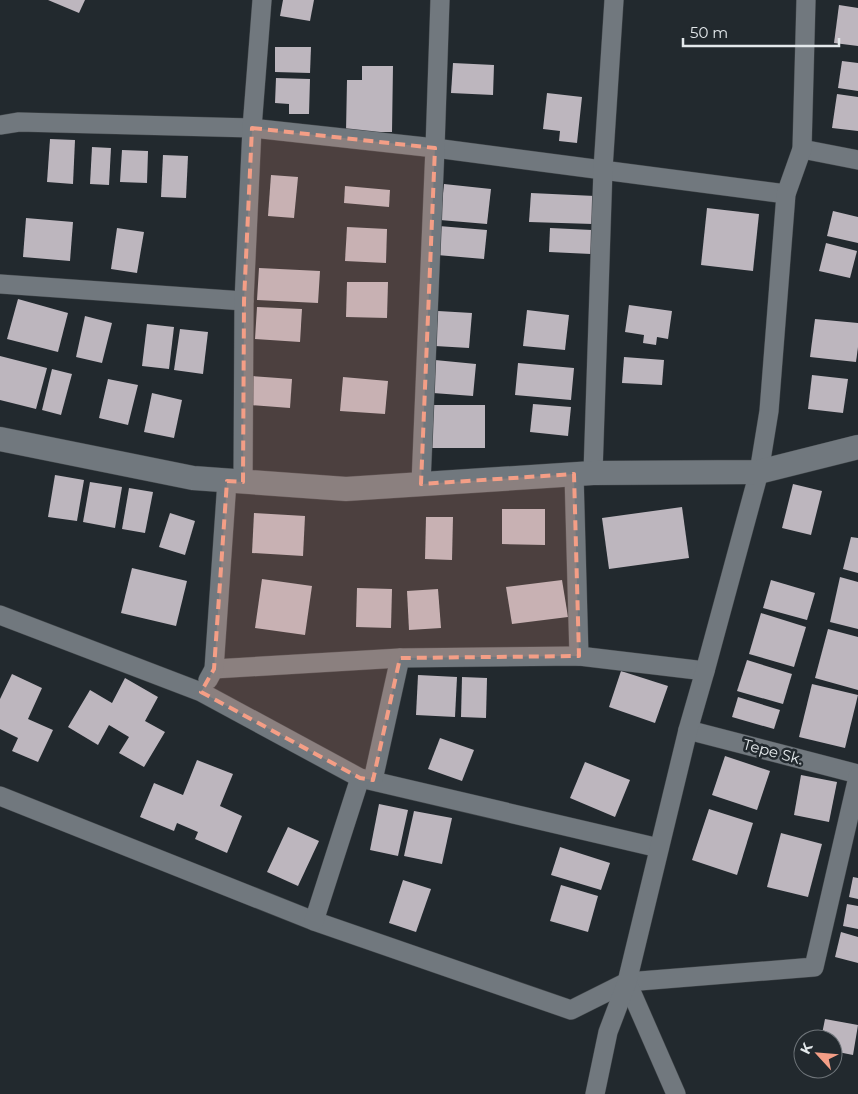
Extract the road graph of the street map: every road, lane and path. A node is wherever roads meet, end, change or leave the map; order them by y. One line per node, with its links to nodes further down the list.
1 (262, 0): 6 (street)
2 (440, 0): 7 (street)
3 (614, 0): 10 (street)
4 (806, 0): 8 (street)
5 (0, 125): 6 (street)
6 (252, 128): 7 (street); 13 (street)
7 (435, 148): 10 (street); 19 (street)
8 (802, 149): 9 (street); 11 (street)
9 (858, 160)
10 (603, 169): 11 (street); 17 (street)
11 (786, 194): 16 (street)
12 (0, 284): 13 (street)
13 (244, 301): 18 (street)
14 (0, 438): 18 (street)
15 (858, 447): 16 (street)
16 (759, 472): 17 (street); 24 (street)
17 (583, 474): 19 (street); 21 (street)
18 (235, 481): 19 (street); 23 (street)
19 (421, 484)
20 (0, 615): 25 (street)
21 (579, 656): 22 (street); 24 (street)
22 (400, 658): 23 (street); 28 (street)
23 (214, 669): 25 (street)
24 (705, 671): 26 (street)
25 (201, 692): 28 (street)
26 (688, 730): 27 (street, Tepe Sk.); 30 (street)
27 (858, 776): 32 (street)
28 (366, 779): 30 (street); 31 (street)
29 (0, 796): 31 (street)
30 (659, 848): 32 (street)
31 (314, 921): 32 (street)
32 (627, 982): 33 (street); 34 (street)
33 (595, 1094)
34 (676, 1094)

